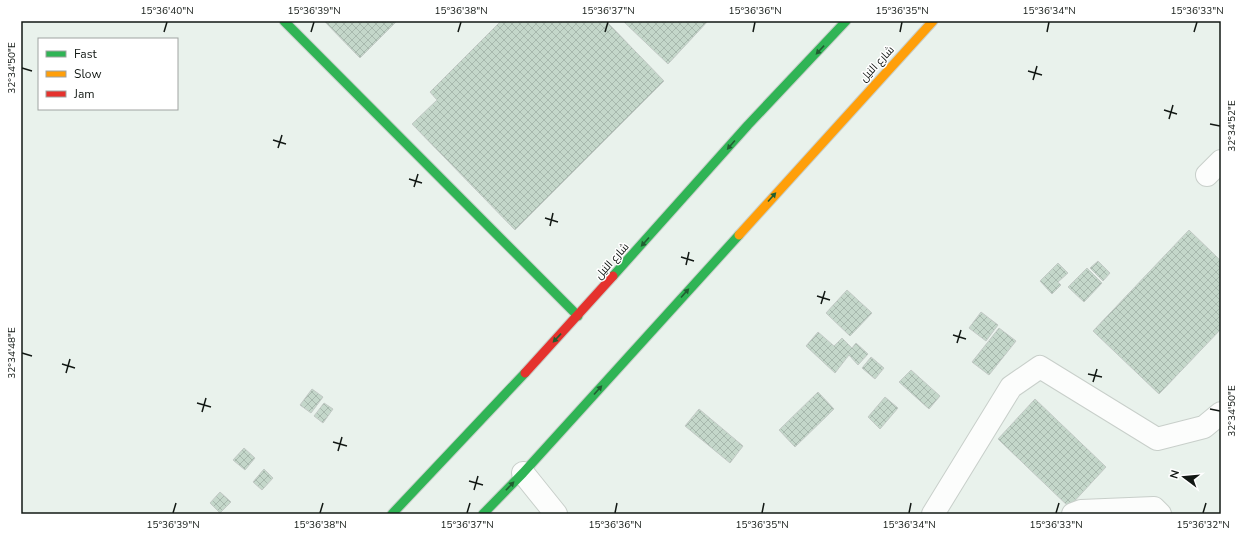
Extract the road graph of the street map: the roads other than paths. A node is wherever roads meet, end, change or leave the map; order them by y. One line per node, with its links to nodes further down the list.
1 (284, 21): 4 (main road)
2 (846, 21): 4 (main road, شارع النيل, one-way to 4)
3 (933, 21): 6 (main road, شارع النيل, one-way to 3)
4 (578, 316): 7 (main road, شارع النيل, one-way to 7)
5 (1221, 413): 10 (street)
6 (523, 473): 8 (main road, شارع النيل, one-way to 6); 9 (street)
7 (392, 514)
8 (483, 514)
9 (556, 514)
10 (938, 514)
11 (1073, 514): 12 (street)
12 (1160, 514)

